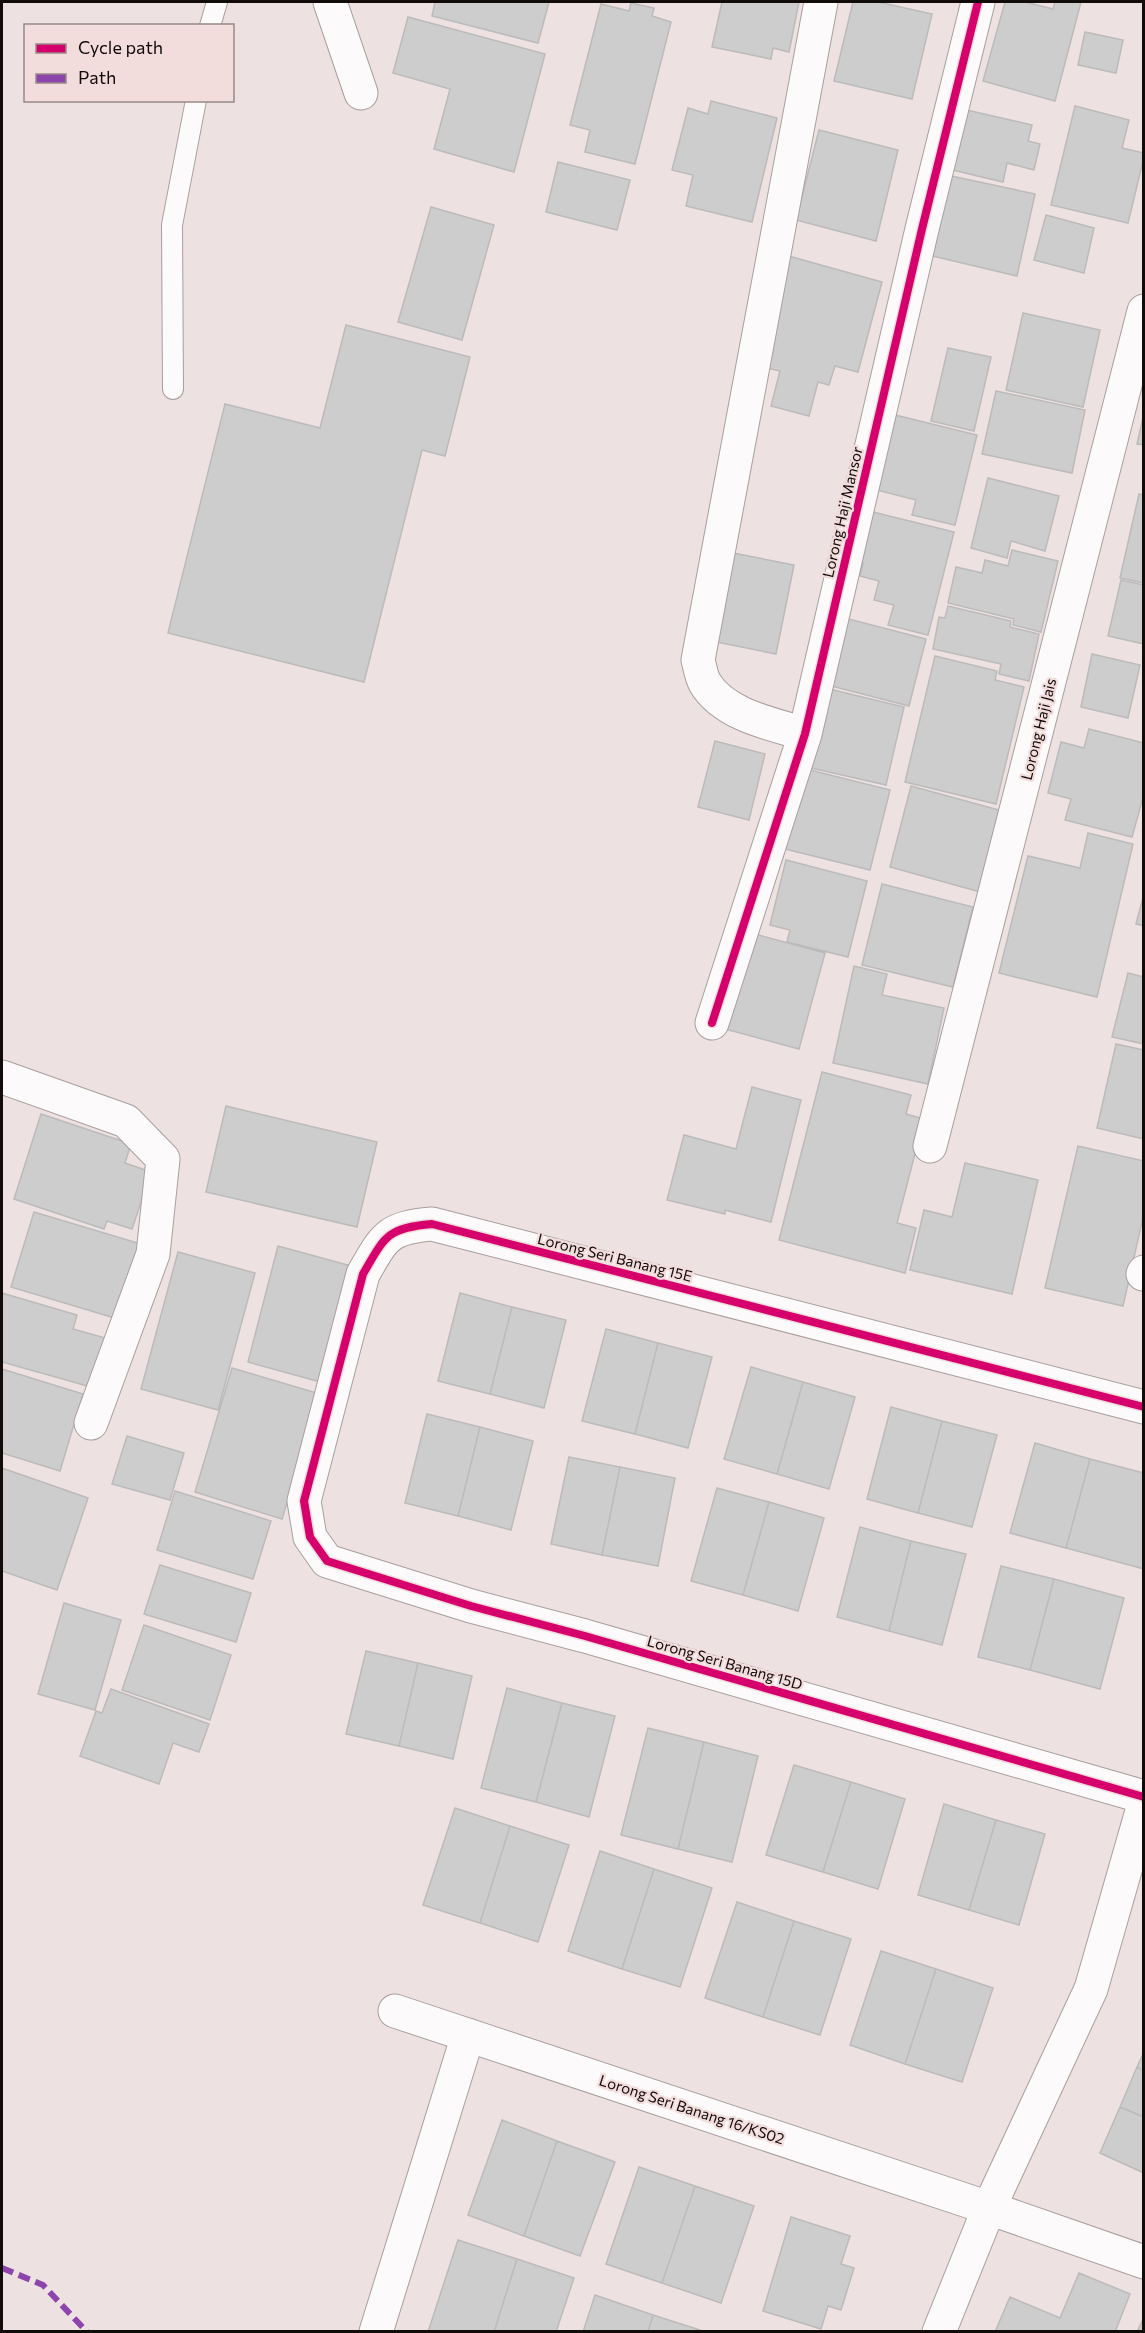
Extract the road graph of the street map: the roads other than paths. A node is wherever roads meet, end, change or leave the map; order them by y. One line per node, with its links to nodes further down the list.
1 (217, 2): 5 (lane)
2 (330, 2): 6 (street)
3 (821, 2): 10 (street)
4 (978, 2): 10 (street, Lorong Haji Mansor)
5 (211, 24)
6 (361, 93)
7 (196, 102): 9 (lane)
8 (1143, 311): 13 (street, Lorong Haji Jais)
9 (173, 389)
10 (805, 734): 11 (street, Lorong Haji Mansor)
11 (712, 1023)
12 (2, 1077): 15 (street)
13 (930, 1146)
14 (1143, 1407): 16 (street, Lorong Seri Banang 15E)
15 (91, 1423)
16 (310, 1537): 17 (street, Lorong Seri Banang 15D)
17 (1143, 1797)
18 (1143, 1804): 21 (street)
19 (395, 2011): 20 (street, Lorong Seri Banang 16/KS02)
20 (468, 2035): 21 (street, Lorong Seri Banang 16/KS02); 23 (street)
21 (989, 2208): 22 (street, Lorong Seri Banang 16/KS02); 24 (street)
22 (1143, 2262)
23 (376, 2331)
24 (939, 2331)

